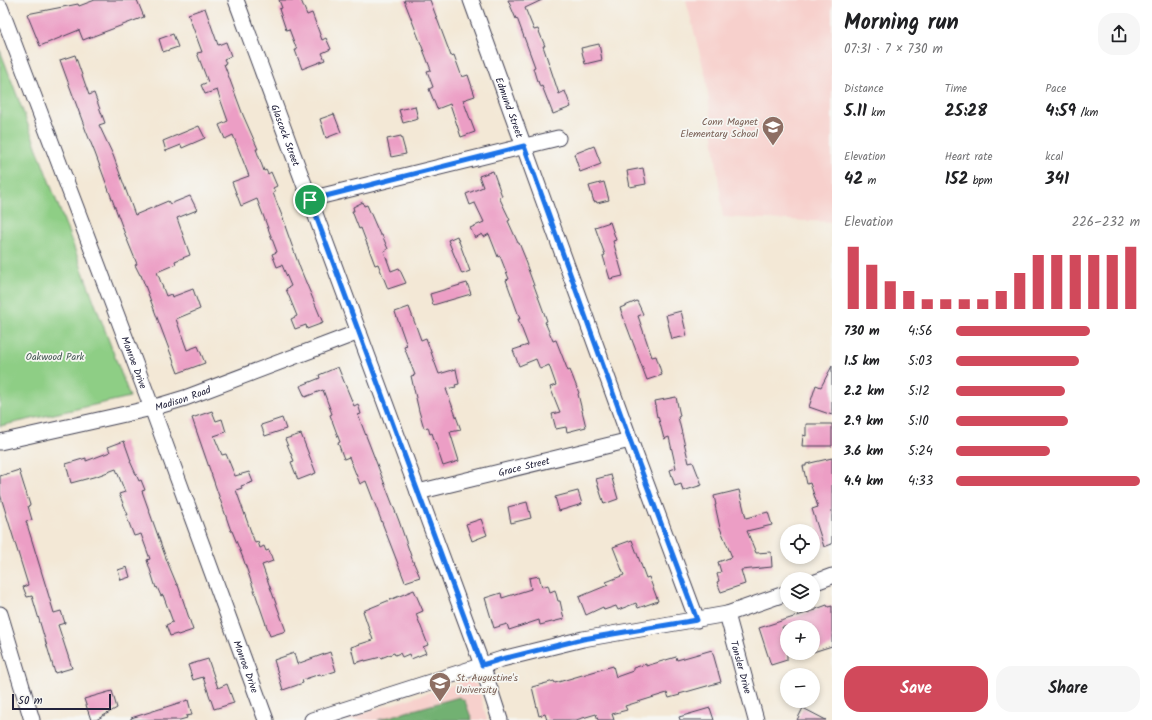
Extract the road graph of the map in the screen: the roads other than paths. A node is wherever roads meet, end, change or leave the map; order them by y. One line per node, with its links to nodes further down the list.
1 (236, 0): 6 (street, Glascock Street)
2 (471, 0): 5 (street, Edmund Street)
3 (0, 7): 8 (street, Monroe Drive)
4 (558, 138): 5 (street)
5 (524, 146): 6 (street); 9 (street, Edmund Street)
6 (310, 200): 7 (street, Glascock Street)
7 (359, 332): 8 (street, Madison Road); 11 (street, Glascock Street)
8 (152, 408): 10 (street, Madison Road); 20 (street, Monroe Drive)
9 (630, 440): 11 (street, Grace Street); 17 (street, Edmund Street)
10 (0, 442)
11 (418, 492): 18 (street, Glascock Street)
12 (832, 576): 13 (street)
13 (820, 580)
14 (780, 595): 16 (street)
15 (0, 614): 19 (street)
16 (727, 614): 17 (street); 23 (street, Tonsler Drive)
17 (697, 620): 18 (street)
18 (482, 665): 21 (street); 22 (street, Glascock Street)
19 (32, 720)
20 (266, 720)
21 (312, 720)
22 (500, 720)
23 (756, 720)

